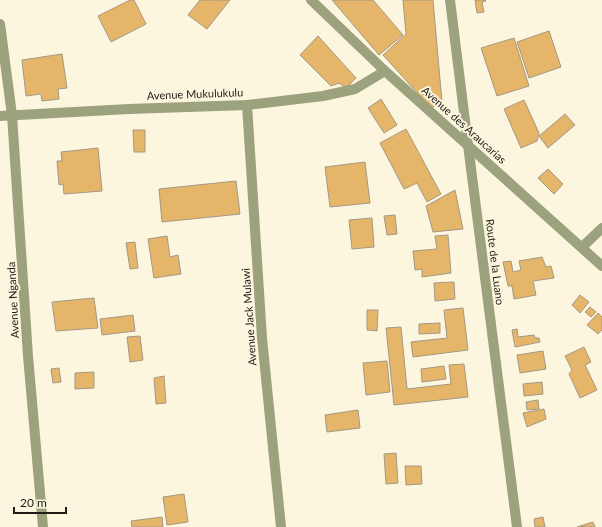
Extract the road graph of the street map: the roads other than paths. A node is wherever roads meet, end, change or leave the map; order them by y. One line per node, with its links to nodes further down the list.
1 (311, 0): 4 (street, Avenue des Araucarias)
2 (450, 0): 8 (street, Route de la Luano)
3 (0, 24): 6 (street, Avenue Nganda)
4 (385, 71): 5 (street, Avenue Mukulukulu); 8 (street, Avenue des Araucarias)
5 (247, 105): 6 (street, Avenue Mukulukulu); 13 (street, Avenue Jack Mulawi)
6 (12, 115): 7 (street, Avenue Mukulukulu); 12 (street, Avenue Nganda)
7 (0, 116)
8 (468, 145): 10 (street, Avenue des Araucarias); 14 (street, Route de la Luano)
9 (602, 228): 10 (street)
10 (582, 247): 11 (street, Avenue des Araucarias)
11 (602, 266)
12 (43, 527)
13 (281, 527)
14 (517, 527)

